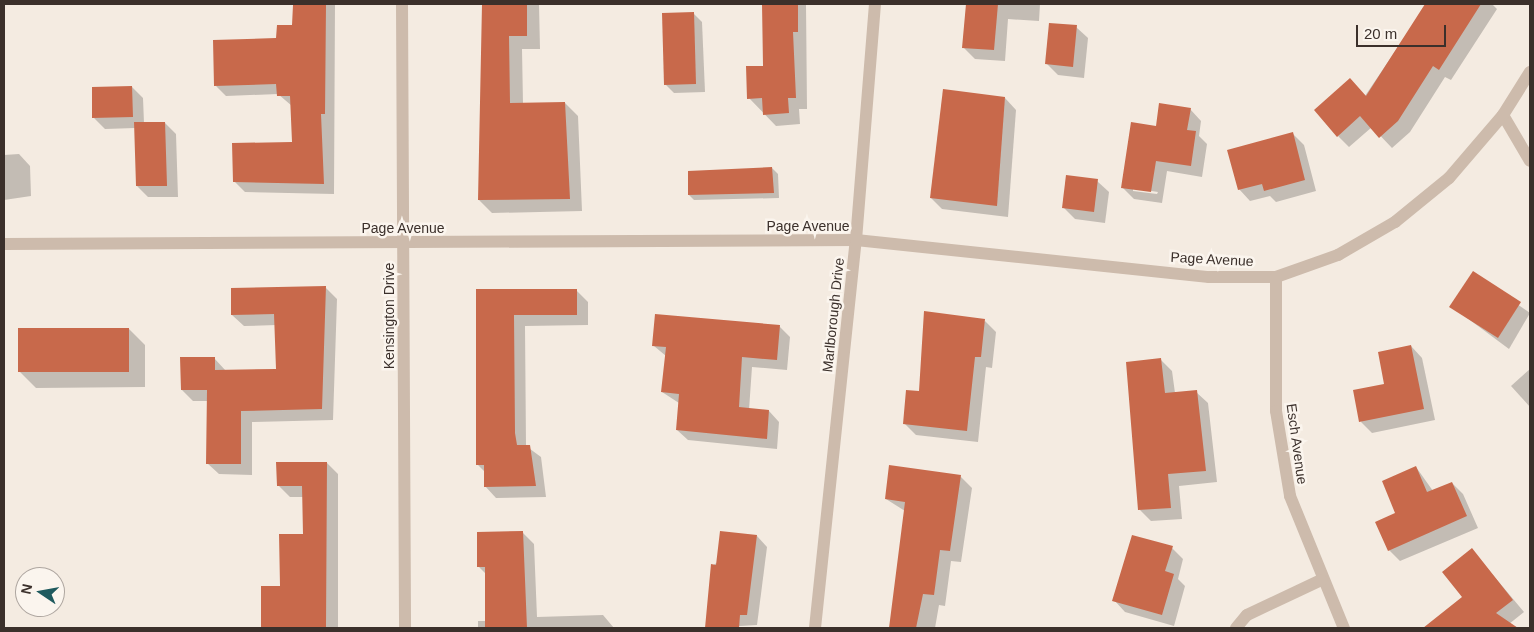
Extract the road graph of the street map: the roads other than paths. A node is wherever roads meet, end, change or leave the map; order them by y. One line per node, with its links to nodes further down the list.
1 (402, 4): 7 (street, Kensington Drive)
2 (875, 4): 6 (street, Marlborough Drive)
3 (1530, 72): 4 (street, Page Avenue)
4 (1503, 115): 5 (street); 9 (street, Page Avenue)
5 (1530, 161)
6 (856, 240): 7 (street, Page Avenue); 9 (street, Page Avenue); 12 (street, Marlborough Drive)
7 (404, 243): 8 (street, Page Avenue); 11 (street, Kensington Drive)
8 (4, 244)
9 (1276, 277): 10 (street, Esch Avenue)
10 (1321, 580): 13 (street); 14 (street, Esch Avenue)
11 (405, 628)
12 (815, 628)
13 (1236, 628)
14 (1344, 628)

